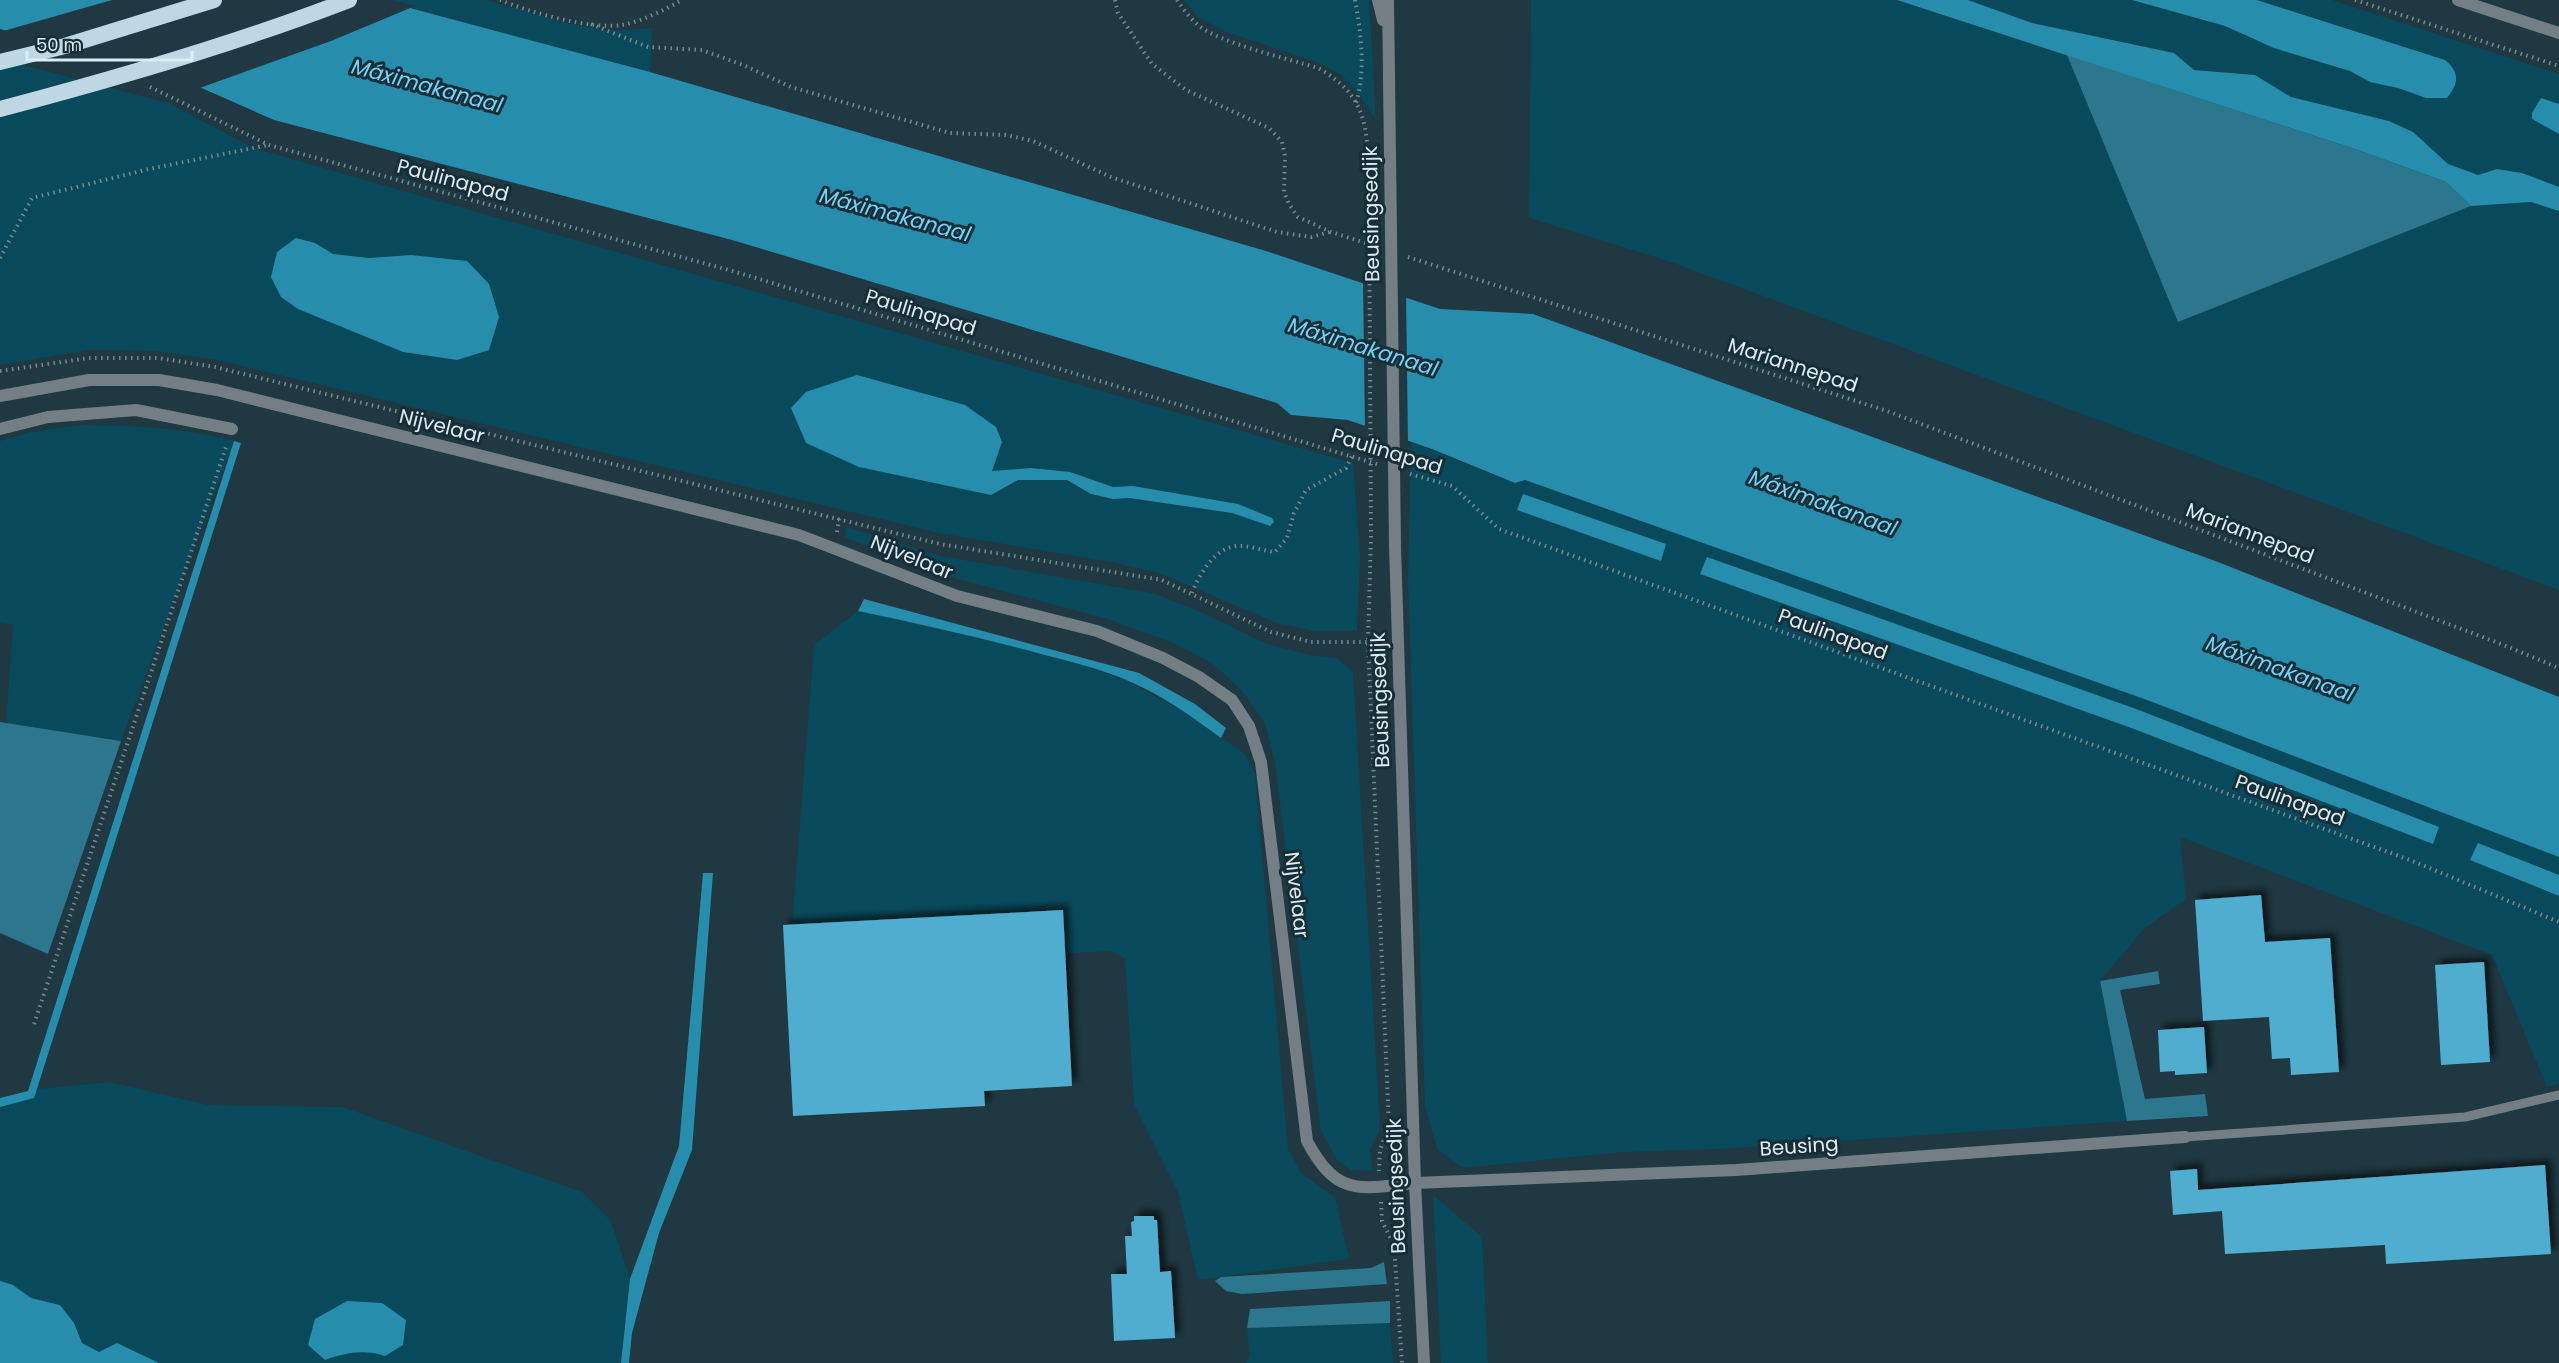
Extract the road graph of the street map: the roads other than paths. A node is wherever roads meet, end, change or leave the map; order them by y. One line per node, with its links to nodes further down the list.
1 (214, 0): 8 (highway)
2 (349, 0): 9 (highway)
3 (1378, 0): 7 (street, Beusingsedijk)
4 (1388, 0): 7 (street, Beusingsedijk)
5 (2458, 0): 6 (street)
6 (2559, 33)
7 (1387, 36): 15 (street, Beusingsedijk)
8 (2, 62)
9 (0, 109)
10 (0, 396): 15 (street, Nijvelaar)
11 (0, 429): 12 (street)
12 (232, 429)
13 (2559, 1095): 14 (lane)
14 (2185, 1137): 15 (street, Beusing)
15 (1415, 1183): 16 (street, Beusingsedijk)
16 (1424, 1363)

